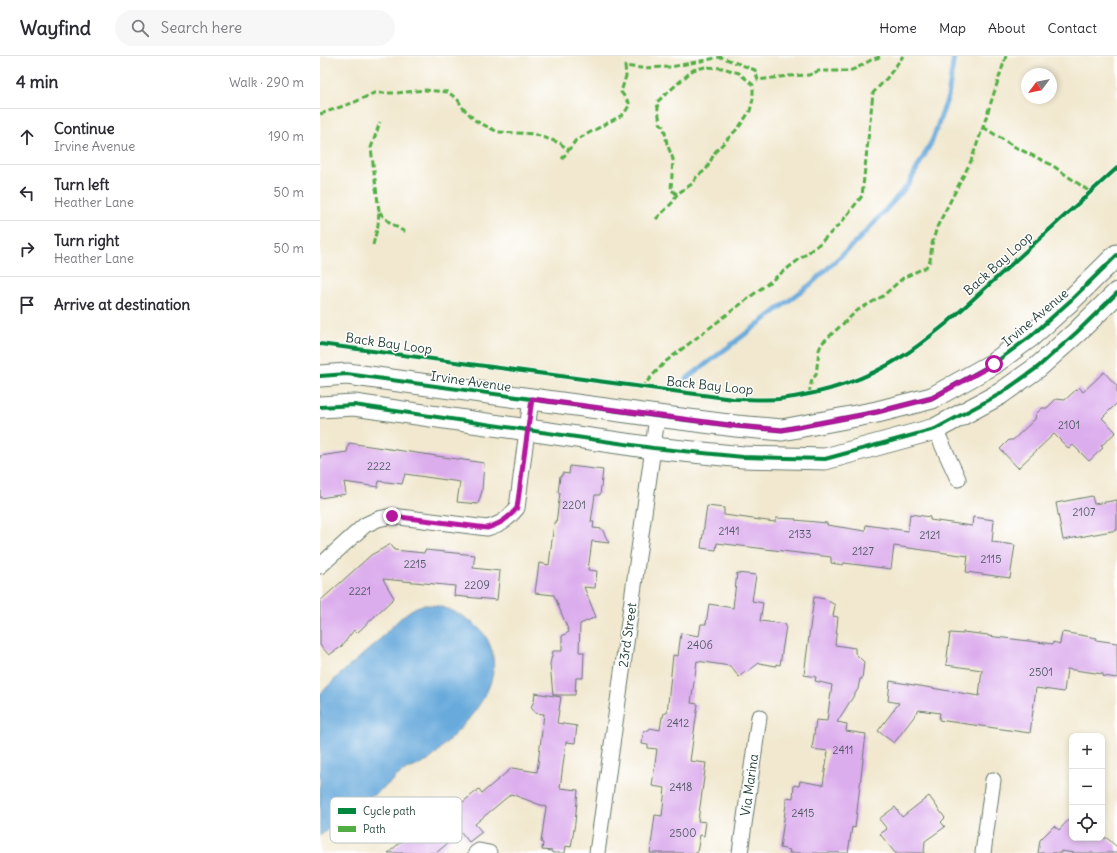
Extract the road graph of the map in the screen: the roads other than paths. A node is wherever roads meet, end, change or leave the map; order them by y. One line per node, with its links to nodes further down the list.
1 (1117, 255): 6 (main road, Irvine Avenue)
2 (1117, 293): 8 (main road)
3 (320, 376): 4 (main road, Irvine Avenue)
4 (532, 399): 6 (main road, Irvine Avenue); 7 (street)
5 (320, 407): 7 (main road)
6 (656, 416): 9 (street, 23rd Street)
7 (527, 429): 9 (main road); 11 (street)
8 (935, 429): 9 (main road); 10 (street)
9 (653, 448): 16 (street, 23rd Street)
10 (958, 479)
11 (320, 566)
12 (759, 717): 17 (street, Via Marina)
13 (993, 780): 18 (street)
14 (476, 853): 15 (street)
15 (489, 853)
16 (597, 853)
17 (740, 853)
18 (983, 853)

